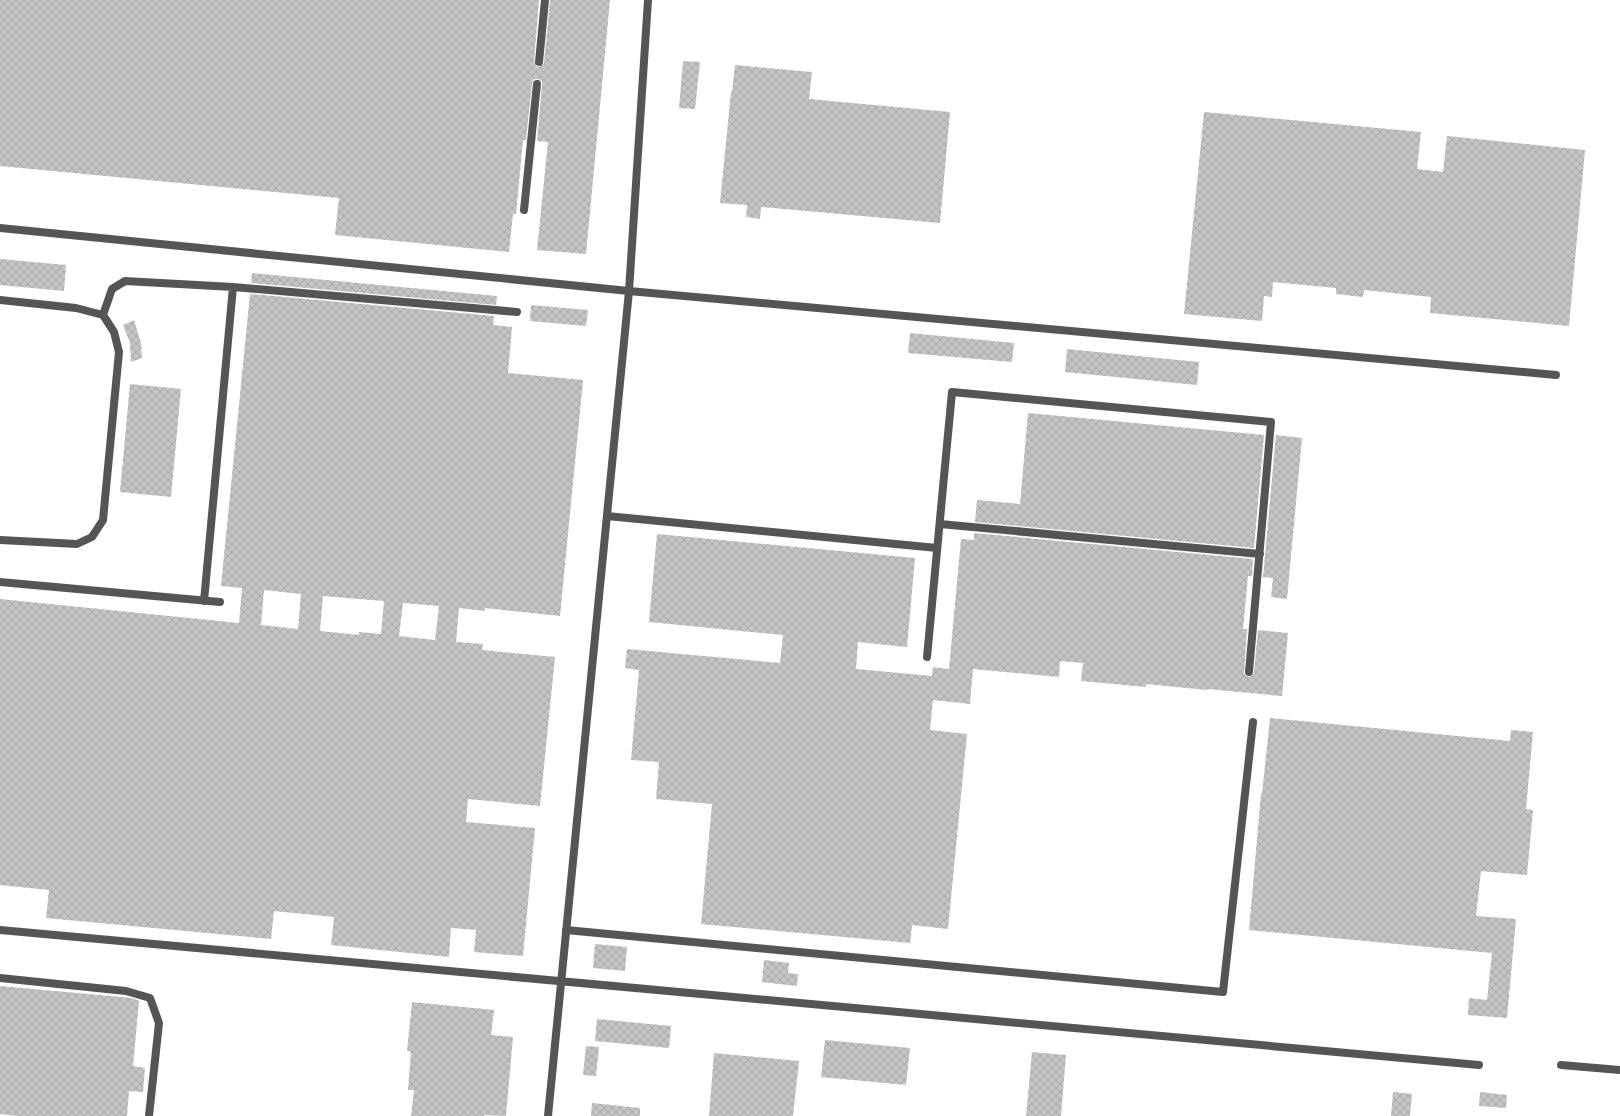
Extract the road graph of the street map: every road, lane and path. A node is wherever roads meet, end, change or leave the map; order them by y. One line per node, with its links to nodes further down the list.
1 (545, 0): 3 (lane)
2 (648, 0): 8 (lane)
3 (539, 62)
4 (537, 84): 5 (lane)
5 (524, 210)
6 (0, 228): 8 (lane)
7 (233, 287): 10 (lane); 11 (lane); 19 (lane)
8 (629, 291): 12 (lane); 13 (lane)
9 (0, 300): 11 (lane)
10 (517, 312)
11 (103, 315): 15 (lane)
12 (1556, 375)
13 (607, 516): 16 (lane); 25 (lane)
14 (940, 524): 16 (lane); 17 (lane); 17 (lane)
15 (0, 540)
16 (937, 548): 21 (lane)
17 (1260, 554): 22 (lane)
18 (0, 582): 19 (lane)
19 (204, 601): 20 (lane)
20 (220, 602)
21 (927, 656)
22 (1250, 672)
23 (1253, 722): 25 (lane)
24 (0, 930): 27 (lane)
25 (566, 930): 27 (lane)
26 (0, 978): 31 (lane)
27 (561, 982): 28 (lane); 32 (lane)
28 (1480, 1065)
29 (1561, 1065): 30 (lane)
30 (1620, 1070)
31 (149, 1116)
32 (548, 1116)

